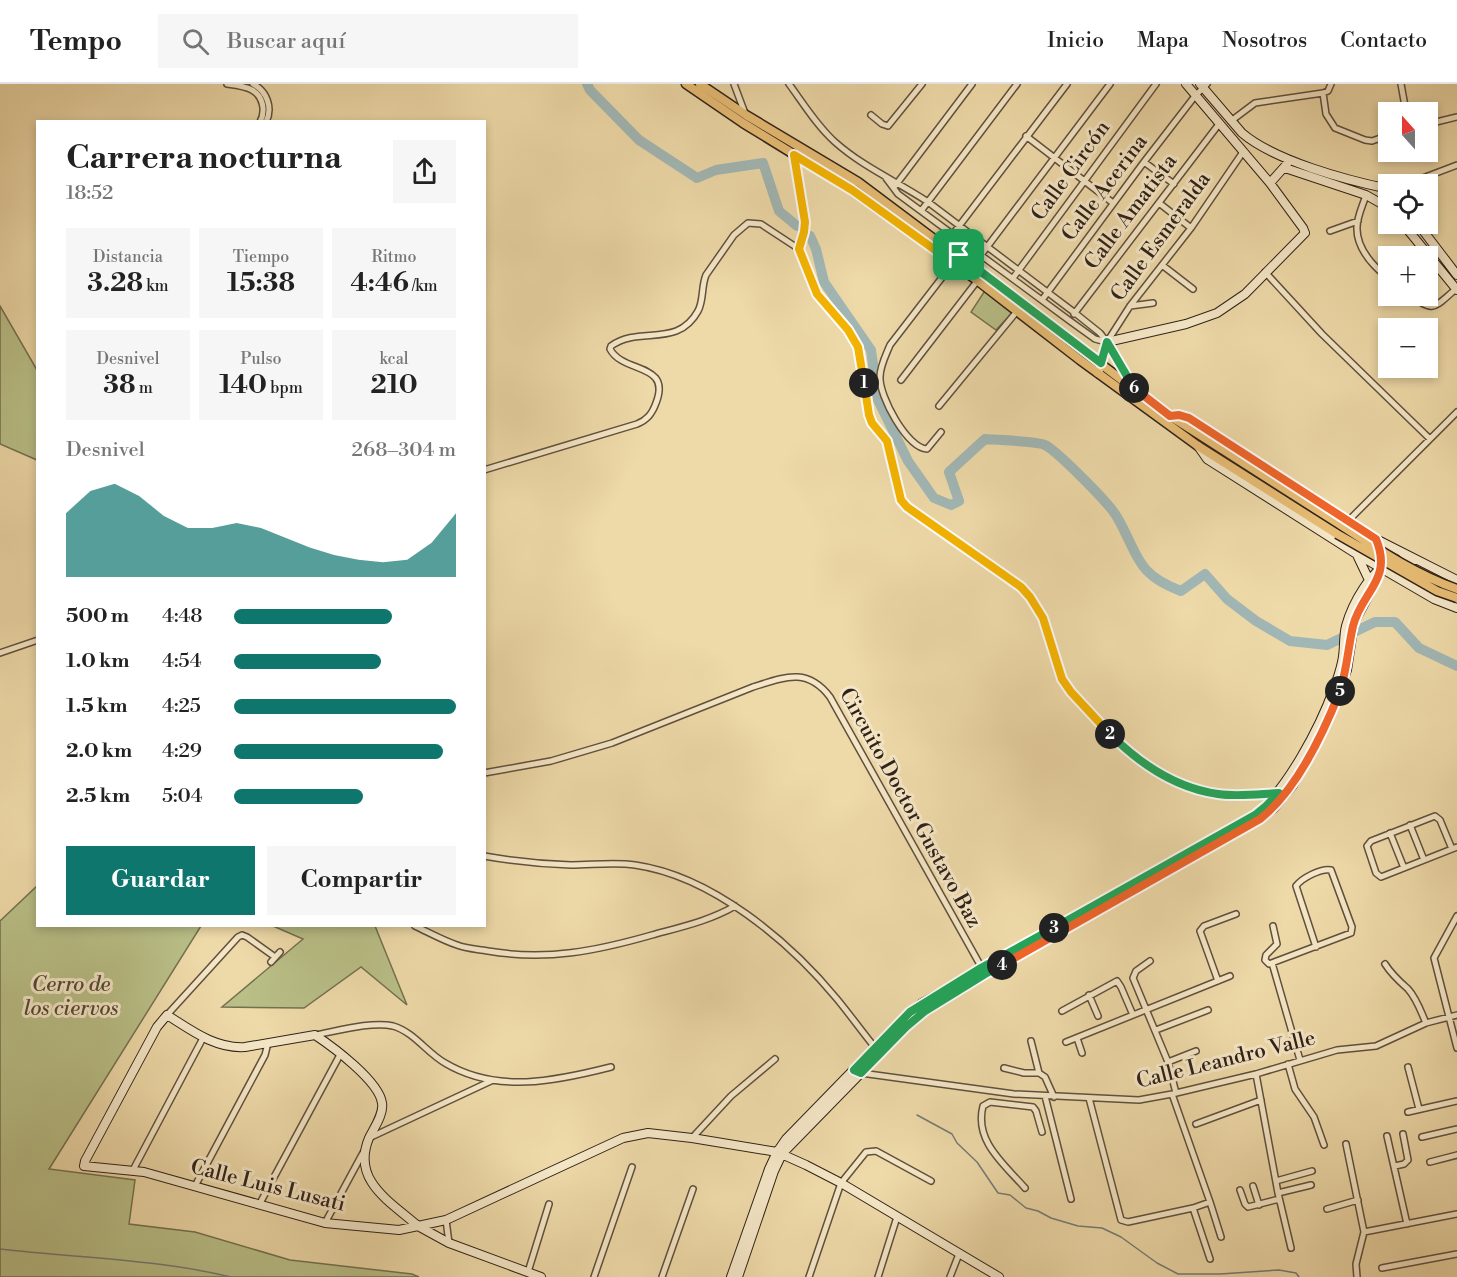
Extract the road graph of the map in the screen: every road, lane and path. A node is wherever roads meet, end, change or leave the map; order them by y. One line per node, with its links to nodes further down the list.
1 (227, 84): 23 (street)
2 (253, 84): 24 (street)
3 (686, 84): 22 (main road)
4 (700, 84): 22 (main road)
5 (734, 84): 22 (street)
6 (789, 84): 40 (street)
7 (922, 84): 20 (street)
8 (972, 84): 42 (street)
9 (1017, 84): 48 (street)
10 (1067, 84): 28 (street)
11 (1110, 84): 33 (street)
12 (1156, 84): 41 (street, Calle Circón)
13 (1186, 84): 18 (street)
14 (1330, 84): 17 (street)
15 (1401, 84): 19 (street)
16 (1203, 85): 18 (street, Calle Acerina); 25 (street)
17 (1323, 93): 25 (street); 29 (street)
18 (1195, 96): 27 (street); 35 (street, Calle Acerina)
19 (1404, 102)
20 (871, 115)
21 (1457, 117): 26 (street)
22 (745, 119): 30 (main road); 32 (main road)
23 (261, 120)
24 (267, 120)
25 (1231, 121): 34 (street)
26 (1438, 122)
27 (1219, 124): 31 (street); 44 (street, Calle Amatista)
28 (1026, 136): 33 (street); 54 (street)
29 (1378, 139)
30 (798, 146): 32 (street); 63 (main road)
31 (1243, 152): 43 (street); 55 (street, Calle Esmeralda)
32 (794, 155): 61 (street); 63 (main road)
33 (1055, 158): 41 (street); 60 (street)
34 (1289, 159): 37 (street); 45 (street)
35 (1144, 162): 44 (street); 50 (street, Calle Acerina)
36 (1456, 165): 38 (street); 39 (street)
37 (1285, 168): 43 (street); 47 (street)
38 (1432, 174)
39 (1457, 174)
40 (885, 178): 42 (street); 46 (street)
41 (1085, 181): 50 (street); 65 (street, Calle Circón)
42 (898, 183): 46 (street); 48 (street)
43 (1270, 183): 67 (street)
44 (1174, 184): 51 (street, Calle Amatista)
45 (1378, 187)
46 (893, 189): 52 (street)
47 (1366, 195): 49 (street); 53 (street)
48 (928, 202): 52 (street); 54 (street)
49 (1378, 202)
50 (1113, 203): 73 (street, Calle Acerina)
51 (1159, 203): 55 (street); 79 (street, Calle Amatista)
52 (921, 211): 57 (street)
53 (1358, 221): 56 (street); 66 (street)
54 (960, 226): 57 (street); 60 (street)
55 (1191, 228): 64 (street, Calle Esmeralda)
56 (1330, 231)
57 (953, 234): 62 (street)
58 (1412, 234): 72 (street)
59 (1426, 234): 68 (street)
60 (988, 247): 62 (street); 65 (street)
61 (799, 249): 91 (street); 109 (street)
62 (981, 255): 70 (street)
63 (956, 259): 69 (main road); 88 (street)
64 (1162, 266): 71 (street); 77 (street, Calle Esmeralda)
65 (1018, 270): 70 (street, Calle Circón); 73 (street)
66 (1378, 270)
67 (1265, 272): 81 (street); 89 (street)
68 (1457, 274)
69 (980, 277): 78 (main road); 84 (street)
70 (1013, 278): 74 (street)
71 (1193, 289)
72 (1457, 290): 76 (street)
73 (1048, 292): 74 (street, Calle Acerina); 79 (street)
74 (1042, 300): 80 (street)
75 (1152, 303): 77 (street)
76 (1438, 303)
77 (1130, 306): 81 (street, Calle Esmeralda)
78 (1019, 307): 82 (main road); 83 (main road); 86 (street)
79 (1075, 314): 80 (street, Calle Amatista); 81 (street)
80 (1070, 321): 81 (street)
81 (1107, 342): 82 (street); 85 (street)
82 (1101, 363): 83 (street); 85 (main road)
83 (1098, 373): 90 (main road)
84 (901, 380)
85 (1134, 388): 92 (main road)
86 (939, 406)
87 (1457, 412): 89 (street)
88 (941, 432)
89 (1430, 439): 92 (street)
90 (1198, 446): 92 (main road); 94 (street)
91 (486, 469)
92 (1345, 527): 93 (street); 94 (street); 101 (main road, bridge); 102 (main road, bridge)
93 (1376, 539): 96 (street); 97 (street)
94 (1340, 544): 95 (street)
95 (1355, 553): 97 (street); 99 (street)
96 (1416, 560): 97 (street); 98 (street)
97 (1380, 568): 99 (street); 103 (street); 105 (street)
98 (1444, 574): 100 (street); 103 (street)
99 (1369, 580): 105 (street)
100 (1457, 580)
101 (1457, 589)
102 (1457, 598)
103 (1434, 599): 104 (street)
104 (1457, 608)
105 (1347, 634): 109 (street); 109 (street)
106 (36, 641): 107 (street)
107 (0, 653)
108 (486, 773): 126 (street, Circuito Doctor Gustavo Baz)
109 (1283, 793): 126 (street)
110 (1410, 825): 111 (street); 112 (street); 114 (street)
111 (1390, 833): 115 (street); 115 (street)
112 (1454, 848): 114 (street)
113 (486, 856): 116 (street)
114 (1424, 860): 115 (street)
115 (1404, 868)
116 (735, 906): 120 (street); 147 (street)
117 (1236, 914): 128 (street)
118 (1457, 916): 137 (street)
119 (1273, 926): 125 (street)
120 (417, 927)
121 (1316, 947): 121 (street); 125 (street)
122 (280, 951): 133 (street)
123 (1150, 961): 132 (street)
124 (1385, 964): 138 (street)
125 (1273, 965): 152 (street)
126 (983, 971): 147 (street)
127 (1230, 976): 128 (street)
128 (1218, 981): 132 (street)
129 (1089, 995): 131 (street); 134 (street); 136 (street)
130 (1208, 1010): 139 (street)
131 (1062, 1011)
132 (1146, 1011): 134 (street); 139 (street)
133 (167, 1015): 141 (street); 188 (street, Calle Luis Lusati)
134 (1133, 1015): 142 (street)
135 (1457, 1015): 137 (street, Calle Leandro Valle)
136 (1098, 1016)
137 (1448, 1017): 138 (street, Calle Leandro Valle); 146 (street)
138 (1426, 1023): 152 (street, Calle Leandro Valle)
139 (1156, 1030): 153 (street)
140 (315, 1035): 145 (street); 149 (street); 161 (street)
141 (203, 1038): 145 (street); 188 (street)
142 (1077, 1038): 144 (street); 150 (street)
143 (1031, 1041): 159 (street)
144 (1066, 1042)
145 (268, 1043): 194 (street)
146 (1457, 1048)
147 (877, 1050): 158 (street)
148 (1196, 1051): 153 (street)
149 (341, 1053): 178 (street); 205 (street)
150 (1082, 1053)
151 (775, 1059): 179 (street)
152 (1300, 1060): 154 (street, Calle Leandro Valle)
153 (1168, 1062): 163 (street)
154 (1287, 1064): 160 (street, Calle Leandro Valle); 181 (street)
155 (611, 1067): 161 (street)
156 (1408, 1067): 170 (street)
157 (1004, 1068): 159 (street)
158 (857, 1072): 162 (street, Calle Leandro Valle); 183 (street)
159 (1039, 1073): 165 (street)
160 (1256, 1074): 163 (street, Calle Leandro Valle); 167 (street)
161 (491, 1082): 178 (street)
162 (1014, 1094): 164 (street, Calle Leandro Valle); 169 (street)
163 (1174, 1094): 166 (street, Calle Leandro Valle); 202 (street)
164 (1046, 1096): 165 (street, Calle Leandro Valle); 200 (street)
165 (1054, 1097): 166 (street, Calle Leandro Valle)
166 (1089, 1098): 206 (street)
167 (1261, 1100): 172 (street); 190 (street)
168 (1457, 1101): 170 (street)
169 (1014, 1104): 174 (street); 196 (street)
170 (1419, 1109): 171 (street)
171 (1408, 1112)
172 (1196, 1124)
173 (1457, 1129): 177 (street)
174 (1042, 1132)
175 (1403, 1134): 186 (street)
176 (1387, 1136): 186 (street)
177 (1422, 1137)
178 (369, 1138): 182 (street)
179 (692, 1138): 183 (street, Calle Luis Lusati); 210 (street, Calle Luis Lusati)
180 (1346, 1144): 201 (street)
181 (1324, 1145)
182 (364, 1150): 211 (street); 213 (street)
183 (779, 1153): 192 (street, Calle Luis Lusati); 226 (street); 227 (street)
184 (1457, 1155): 185 (street)
185 (1430, 1162)
186 (1395, 1166): 212 (street)
187 (633, 1167): 224 (street)
188 (133, 1170): 194 (street, Calle Luis Lusati)
189 (1312, 1171): 190 (street)
190 (1276, 1180): 199 (street)
191 (932, 1181): 192 (street)
192 (841, 1183): 209 (street, Calle Luis Lusati); 228 (street)
193 (1311, 1185): 199 (street)
194 (195, 1186): 205 (street, Calle Luis Lusati)
195 (1253, 1186): 204 (street)
196 (1025, 1188)
197 (693, 1189): 225 (street)
198 (1240, 1190): 204 (street)
199 (1279, 1196): 204 (street); 217 (street)
200 (1071, 1199)
201 (1358, 1200): 207 (street); 214 (street)
202 (1210, 1202): 206 (street); 215 (street)
203 (549, 1204): 222 (street)
204 (1259, 1204)
205 (259, 1205): 211 (street, Calle Luis Lusati)
206 (1193, 1208): 220 (street)
207 (1327, 1209)
208 (1457, 1214): 212 (street)
209 (897, 1218): 218 (street, Calle Luis Lusati); 229 (street)
210 (446, 1220): 213 (street, Calle Luis Lusati); 216 (street)
211 (325, 1223): 213 (street, Calle Luis Lusati)
212 (1407, 1224): 214 (street)
213 (418, 1226): 216 (street)
214 (1364, 1232): 232 (street)
215 (1221, 1237)
216 (449, 1243): 222 (street)
217 (1291, 1248)
218 (959, 1254): 230 (street); 231 (street, Calle Luis Lusati)
219 (1457, 1254): 221 (street)
220 (1210, 1259)
221 (1382, 1268)
222 (528, 1272): 223 (street)
223 (541, 1277)
224 (594, 1277)
225 (662, 1277)
226 (731, 1277)
227 (738, 1277)
228 (809, 1277)
229 (878, 1277)
230 (950, 1277)
231 (999, 1277)
232 (1357, 1277)

